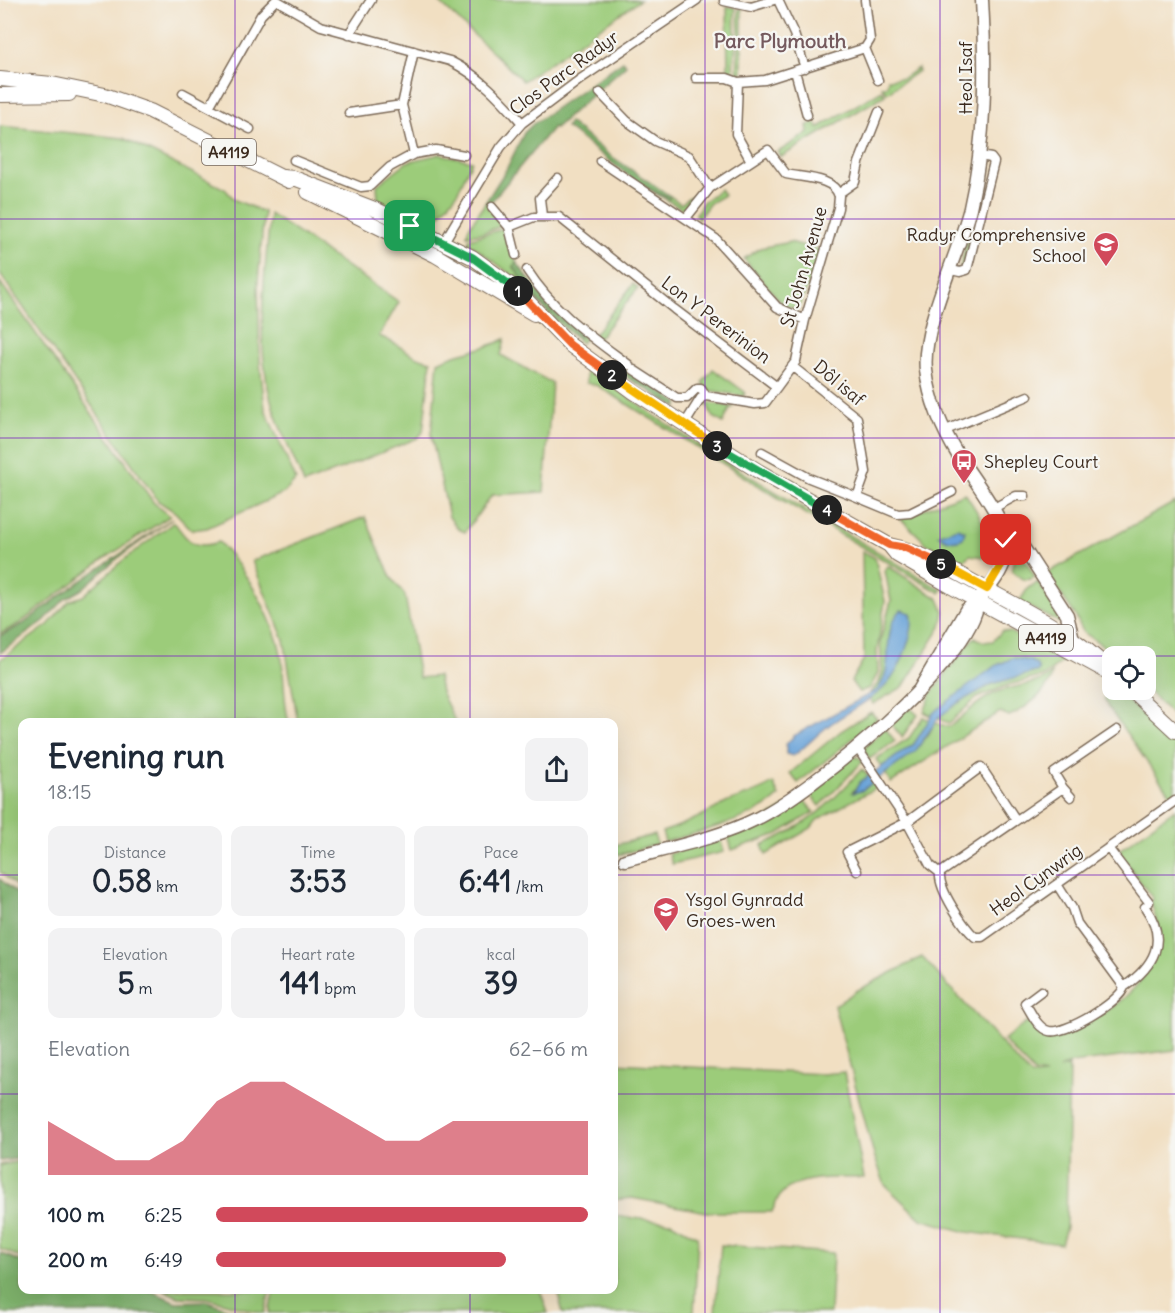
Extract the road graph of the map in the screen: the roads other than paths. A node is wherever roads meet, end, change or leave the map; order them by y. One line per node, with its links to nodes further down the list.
1 (276, 0): 8 (street); 22 (street)
2 (370, 0): 8 (street)
3 (697, 0): 26 (street, Clos Parc Radyr)
4 (776, 0): 7 (street); 11 (street)
5 (865, 0): 9 (street)
6 (982, 0): 54 (main road, Heol Isaf)
7 (724, 1)
8 (349, 34): 10 (street)
9 (865, 48): 11 (street); 15 (street)
10 (414, 51): 21 (street); 26 (street)
11 (805, 68): 12 (street)
12 (795, 71): 16 (street); 25 (street)
13 (696, 78): 16 (street)
14 (0, 79): 17 (main road, A4119)
15 (878, 80)
16 (738, 82): 31 (street)
17 (95, 93): 20 (main road, A4119); 33 (main road, A4119)
18 (183, 93): 22 (street)
19 (600, 93): 35 (street)
20 (0, 94)
21 (402, 105): 24 (street); 28 (street)
22 (209, 107): 27 (street)
23 (879, 112): 36 (street)
24 (349, 113)
25 (807, 115)
26 (522, 123): 41 (street, Clos Parc Radyr)
27 (250, 129)
28 (414, 154): 29 (street); 30 (street)
29 (464, 155)
30 (294, 160)
31 (751, 160): 35 (street, St John Avenue); 36 (street, St John Avenue)
32 (600, 161): 39 (street)
33 (283, 177): 41 (main road, A4119); 42 (main road, A4119)
34 (558, 177): 38 (street)
35 (710, 188): 39 (street, St John Avenue)
36 (838, 194): 46 (street, St John Avenue)
37 (492, 207): 40 (street)
38 (542, 216): 40 (street); 50 (street, Lon Y Pererinion)
39 (686, 218): 46 (street)
40 (509, 227): 43 (street)
41 (444, 241): 42 (street, Clos Parc Radyr); 45 (main road, A4119)
42 (435, 255): 45 (main road, A4119)
43 (516, 255)
44 (527, 270): 47 (street, St John Avenue)
45 (544, 320): 49 (main road, A4119)
46 (805, 320): 48 (street, St John Avenue)
47 (629, 365): 49 (street); 51 (street, St John Avenue)
48 (793, 368): 50 (street, St John Avenue); 57 (street, Dôl isaf)
49 (613, 376): 53 (main road, A4119)
50 (777, 387): 51 (street, St John Avenue)
51 (706, 396): 53 (street)
52 (1028, 396): 54 (street)
53 (684, 425): 61 (main road, A4119)
54 (946, 430): 59 (main road, Heol Isaf)
55 (762, 452): 57 (street)
56 (952, 492): 57 (street)
57 (857, 496)
58 (1025, 496): 59 (street)
59 (992, 510): 60 (main road, Heol Isaf)
60 (1003, 528): 62 (main road, Heol Isaf); 64 (main road)
61 (889, 545): 62 (main road, A4119); 63 (main road, A4119)
62 (987, 589): 63 (main road, Heol Isaf); 64 (main road, A4119)
63 (978, 601): 66 (main road, A4119); 70 (main road, Heol Isaf)
64 (1073, 639): 65 (main road, A4119)
65 (1102, 662)
66 (1102, 668)
67 (1142, 700): 69 (main road)
68 (1117, 730): 71 (street)
69 (1175, 731)
70 (856, 746): 75 (street); 77 (main road, Heol Isaf)
71 (1063, 788): 72 (street); 74 (street)
72 (1071, 797)
73 (1175, 801): 76 (street, Heol Cynwrig)
74 (1016, 820): 75 (street); 79 (street)
75 (907, 822): 78 (street); 79 (street)
76 (1108, 848): 80 (street, Heol Cynwrig); 81 (street)
77 (626, 860)
78 (857, 871)
79 (940, 873): 80 (street, Heol Cynwrig)
80 (1058, 886): 81 (street)
81 (1124, 989): 82 (street)
82 (1041, 991)

